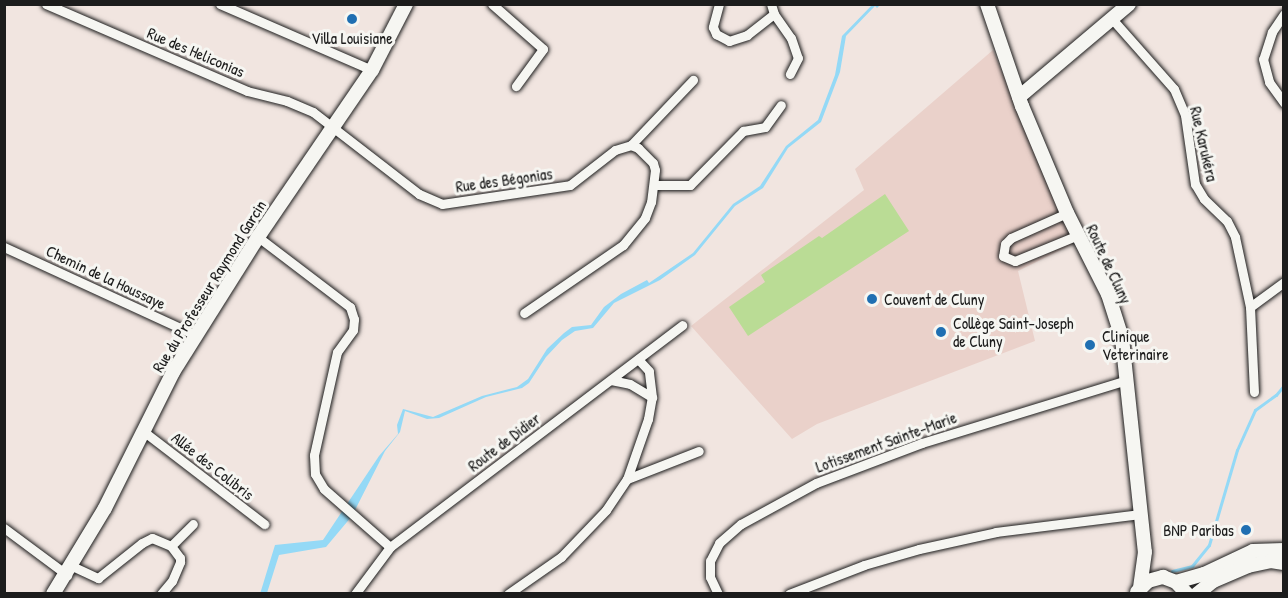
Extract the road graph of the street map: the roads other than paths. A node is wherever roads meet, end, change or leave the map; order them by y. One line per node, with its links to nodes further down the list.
1 (46, 4): 18 (street, Rue des Heliconias)
2 (220, 4): 11 (street)
3 (406, 4): 11 (main road, Rue du Professeur Raymond Garcin)
4 (492, 4): 14 (street)
5 (719, 4): 8 (street)
6 (987, 4): 15 (main road, Route de Cluny)
7 (1129, 4): 10 (main road)
8 (772, 9): 12 (street)
9 (1284, 14): 16 (street)
10 (1113, 20): 15 (main road); 26 (street, Rue Karukéra)
11 (372, 70): 18 (main road, Rue du Professeur Raymond Garcin)
12 (790, 74)
13 (693, 80): 19 (street, Rue des Bégonias)
14 (516, 86)
15 (1019, 97): 21 (main road, Route de Cluny)
16 (1284, 103)
17 (781, 105): 20 (street)
18 (333, 126): 19 (street, Rue des Bégonias); 23 (main road, Rue du Professeur Raymond Garcin)
19 (631, 145): 20 (street)
20 (654, 184): 27 (street)
21 (1067, 213): 22 (main road, Route de Cluny); 22 (street)
22 (1078, 235): 32 (main road, Route de Cluny)
23 (258, 237): 29 (main road, Rue du Professeur Raymond Garcin); 43 (street)
24 (4, 247): 29 (street, Chemin de la Houssaye)
25 (1284, 282): 26 (street)
26 (1250, 307): 33 (street, Rue Karukéra)
27 (524, 313)
28 (682, 325): 30 (street, Route de Didier)
29 (195, 335): 35 (main road, Rue du Professeur Raymond Garcin)
30 (638, 359): 31 (street, Route de Didier); 34 (street)
31 (611, 380): 34 (street); 43 (street, Route de Didier)
32 (1127, 380): 38 (main road, Route de Cluny); 54 (street, Lotissement Sainte-Marie)
33 (1254, 392)
34 (652, 397): 37 (street)
35 (143, 431): 40 (street, Allée des Colibris); 47 (main road, Rue du Professeur Raymond Garcin)
36 (699, 451): 37 (street)
37 (627, 479): 53 (street)
38 (1140, 514): 45 (main road, Route de Cluny); 55 (street)
39 (193, 524): 42 (street)
40 (264, 524)
41 (4, 528): 47 (street)
42 (171, 546): 47 (street); 51 (street)
43 (390, 547): 52 (street, Route de Didier)
44 (1284, 550): 48 (main road)
45 (1145, 552): 48 (main road, Route de Cluny); 49 (main road, Route de Cluny)
46 (1284, 563): 57 (main road)
47 (69, 570): 50 (main road, Rue du Professeur Raymond Garcin)
48 (1170, 579): 49 (main road); 56 (main road, Route de Cluny)
49 (1138, 590)
50 (53, 594)
51 (161, 594)
52 (355, 594)
53 (508, 594)
54 (718, 594)
55 (789, 594)
56 (1186, 594)
57 (1197, 594)

